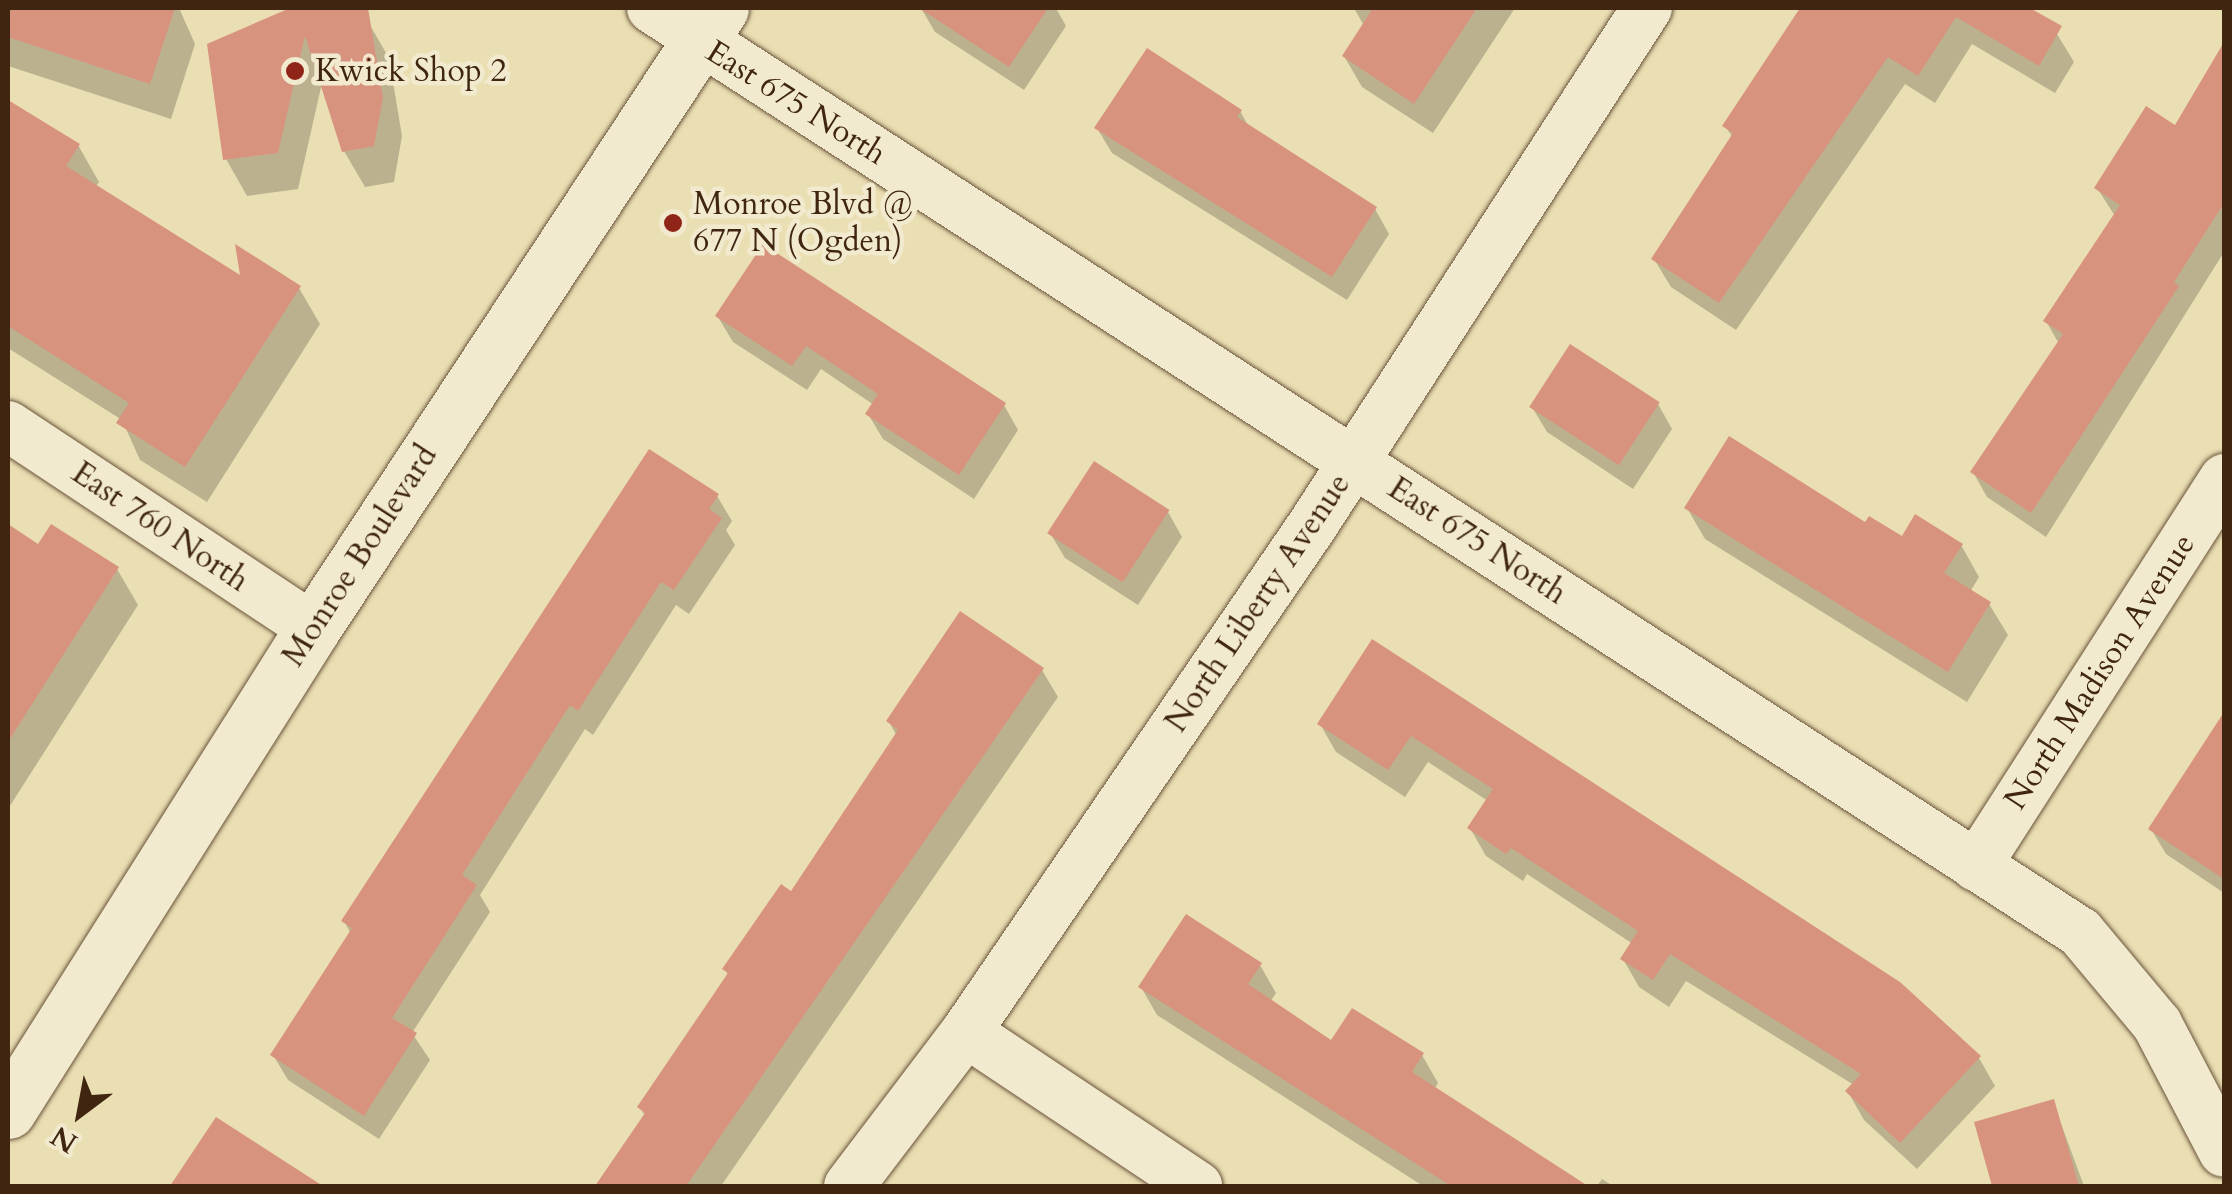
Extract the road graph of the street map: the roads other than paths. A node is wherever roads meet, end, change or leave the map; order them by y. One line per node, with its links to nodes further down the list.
1 (652, 8): 3 (street, East 675 North)
2 (1648, 8): 5 (street, North Liberty Avenue)
3 (710, 25): 5 (street, East 675 North); 7 (street, Monroe Boulevard)
4 (8, 426): 7 (street, East 760 North)
5 (1354, 460): 8 (street, East 675 North); 9 (street, North Liberty Avenue)
6 (2224, 479): 8 (street, North Madison Avenue)
7 (312, 628): 10 (street, Monroe Boulevard)
8 (1976, 866): 11 (street, East 675 North)
9 (966, 1032): 12 (street, North Liberty Avenue); 13 (street)
10 (8, 1111)
11 (2224, 1152)
12 (850, 1186)
13 (1197, 1186)

